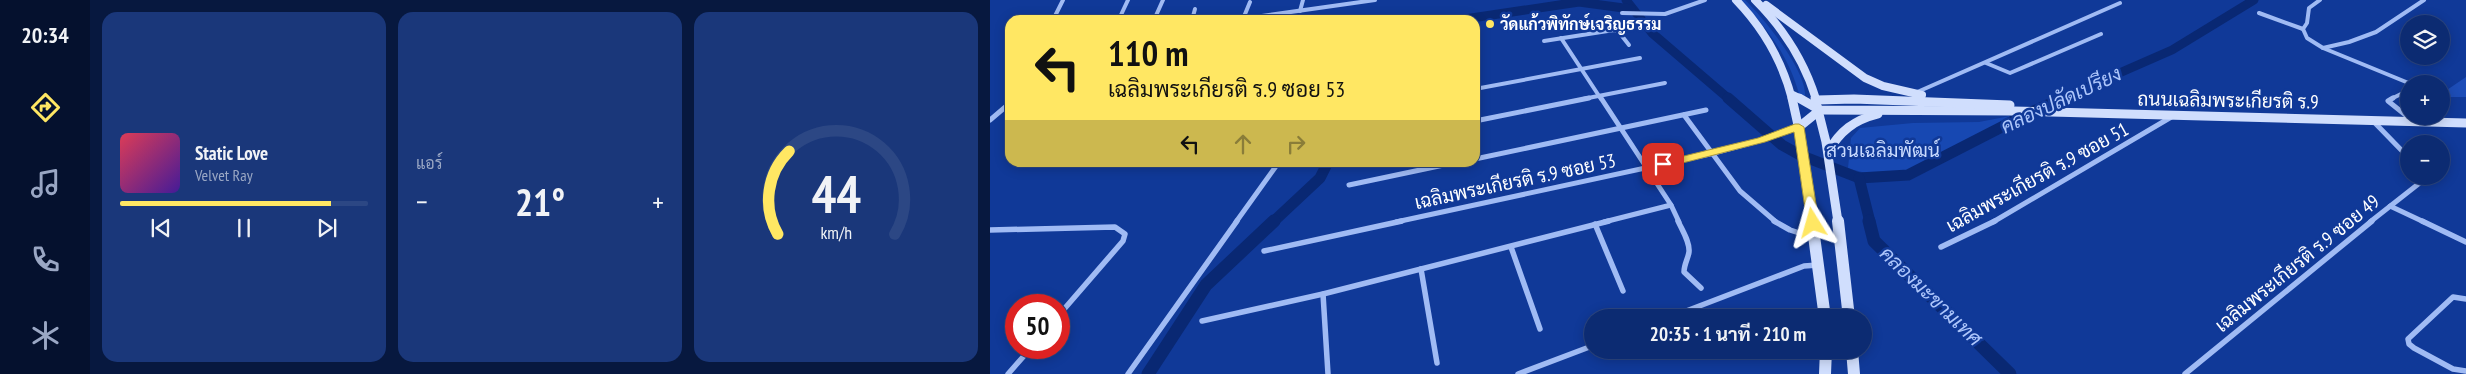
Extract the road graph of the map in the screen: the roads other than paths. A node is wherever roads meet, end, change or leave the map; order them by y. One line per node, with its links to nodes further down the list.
1 (1063, 0): 19 (street)
2 (1128, 0): 20 (street)
3 (1163, 0): 21 (street)
4 (1303, 0): 16 (street)
5 (1375, 0): 13 (street)
6 (1705, 0): 18 (street)
7 (1736, 0): 38 (main road)
8 (1755, 0): 43 (main road)
9 (1759, 0): 37 (main road)
10 (2320, 0): 25 (street)
11 (2424, 0): 30 (street)
12 (1250, 2): 23 (street)
13 (1354, 2): 16 (street)
14 (2120, 3): 32 (street)
15 (1195, 9): 22 (street)
16 (1300, 11): 24 (street)
17 (2259, 12): 25 (street)
18 (1622, 13)
19 (1056, 15)
20 (1121, 15)
21 (1156, 15)
22 (1193, 15)
23 (1245, 15)
24 (1272, 15)
25 (2302, 29): 30 (street)
26 (2101, 34): 32 (street)
27 (1561, 38): 28 (street); 29 (street); 33 (street)
28 (1544, 41)
29 (1630, 45)
30 (2323, 48): 34 (street)
31 (1640, 58): 33 (street)
32 (1986, 63): 37 (street)
33 (1581, 69): 36 (street); 40 (street)
34 (2400, 80)
35 (1666, 83): 40 (street)
36 (1480, 88)
37 (1912, 94): 41 (main road)
38 (1793, 95): 43 (main road); 57 (main road)
39 (2400, 95): 46 (street)
40 (1600, 97): 55 (street); 58 (street)
41 (1965, 102): 43 (main road, ถนนเฉลิมพระเกียรติ ร.9); 44 (main road, ถนนเฉลิมพระเกียรติ ร.9)
42 (1005, 106): 54 (street)
43 (1816, 106): 47 (main road, ถนนเฉลิมพระเกียรติ ร.9); 57 (main road); 61 (main road)
44 (2073, 109): 47 (main road, ถนนเฉลิมพระเกียรติ ร.9); 49 (main road, ถนนเฉลิมพระเกียรติ ร.9); 50 (main road, ถนนเฉลิมพระเกียรติ ร.9)
45 (1706, 110): 48 (street)
46 (2400, 110)
47 (1894, 111): 61 (main road)
48 (1684, 115): 58 (street); 60 (street)
49 (2173, 116): 53 (main road, ถนนเฉลิมพระเกียรติ ร.9); 75 (street, เฉลิมพระเกียรติ ร.9 ซอย 51)
50 (2400, 116)
51 (2450, 117): 52 (main road, ถนนเฉลิมพระเกียรติ ร.9)
52 (2466, 118)
53 (2372, 119): 56 (main road, ถนนเฉลิมพระเกียรติ ร.9); 59 (street)
54 (990, 120)
55 (1480, 120)
56 (2466, 123)
57 (1799, 127): 60 (street, เฉลิมพระเกียรติ ร.9 ซอย 53); 72 (main road)
58 (1622, 128): 62 (street); 65 (street)
59 (2400, 149)
60 (1710, 154): 65 (street, เฉลิมพระเกียรติ ร.9 ซอย 53); 72 (street)
61 (1829, 156): 86 (main road)
62 (1480, 158)
63 (1275, 167): 96 (street)
64 (1434, 167): 66 (street)
65 (1647, 168): 68 (street); 76 (street, เฉลิมพระเกียรติ ร.9 ซอย 53)
66 (1349, 185)
67 (2419, 185): 69 (street, เฉลิมพระเกียรติ ร.9 ซอย 49)
68 (1671, 205): 70 (street); 79 (street)
69 (2390, 206): 73 (street); 101 (street, เฉลิมพระเกียรติ ร.9 ซอย 49)
70 (1595, 224): 74 (street); 80 (street)
71 (991, 231): 83 (street)
72 (1815, 238): 77 (main road)
73 (2466, 242)
74 (1511, 247): 78 (street); 88 (street)
75 (1941, 247)
76 (1264, 251)
77 (1818, 265): 84 (street); 85 (main road)
78 (1421, 269): 81 (street); 93 (street)
79 (1701, 288)
80 (1623, 291)
81 (1323, 294): 87 (street); 97 (street)
82 (2466, 299): 94 (street)
83 (1070, 303)
84 (1692, 309)
85 (1825, 309)
86 (1848, 309)
87 (1202, 322)
88 (1540, 329)
89 (1584, 349): 98 (street)
90 (1021, 359): 95 (street)
91 (1826, 359): 99 (main road)
92 (1853, 359): 100 (main road)
93 (1437, 363)
94 (2466, 371)
95 (1008, 374)
96 (1128, 374)
97 (1328, 374)
98 (1518, 374)
99 (1825, 374)
100 (1854, 374)
101 (2185, 374)

